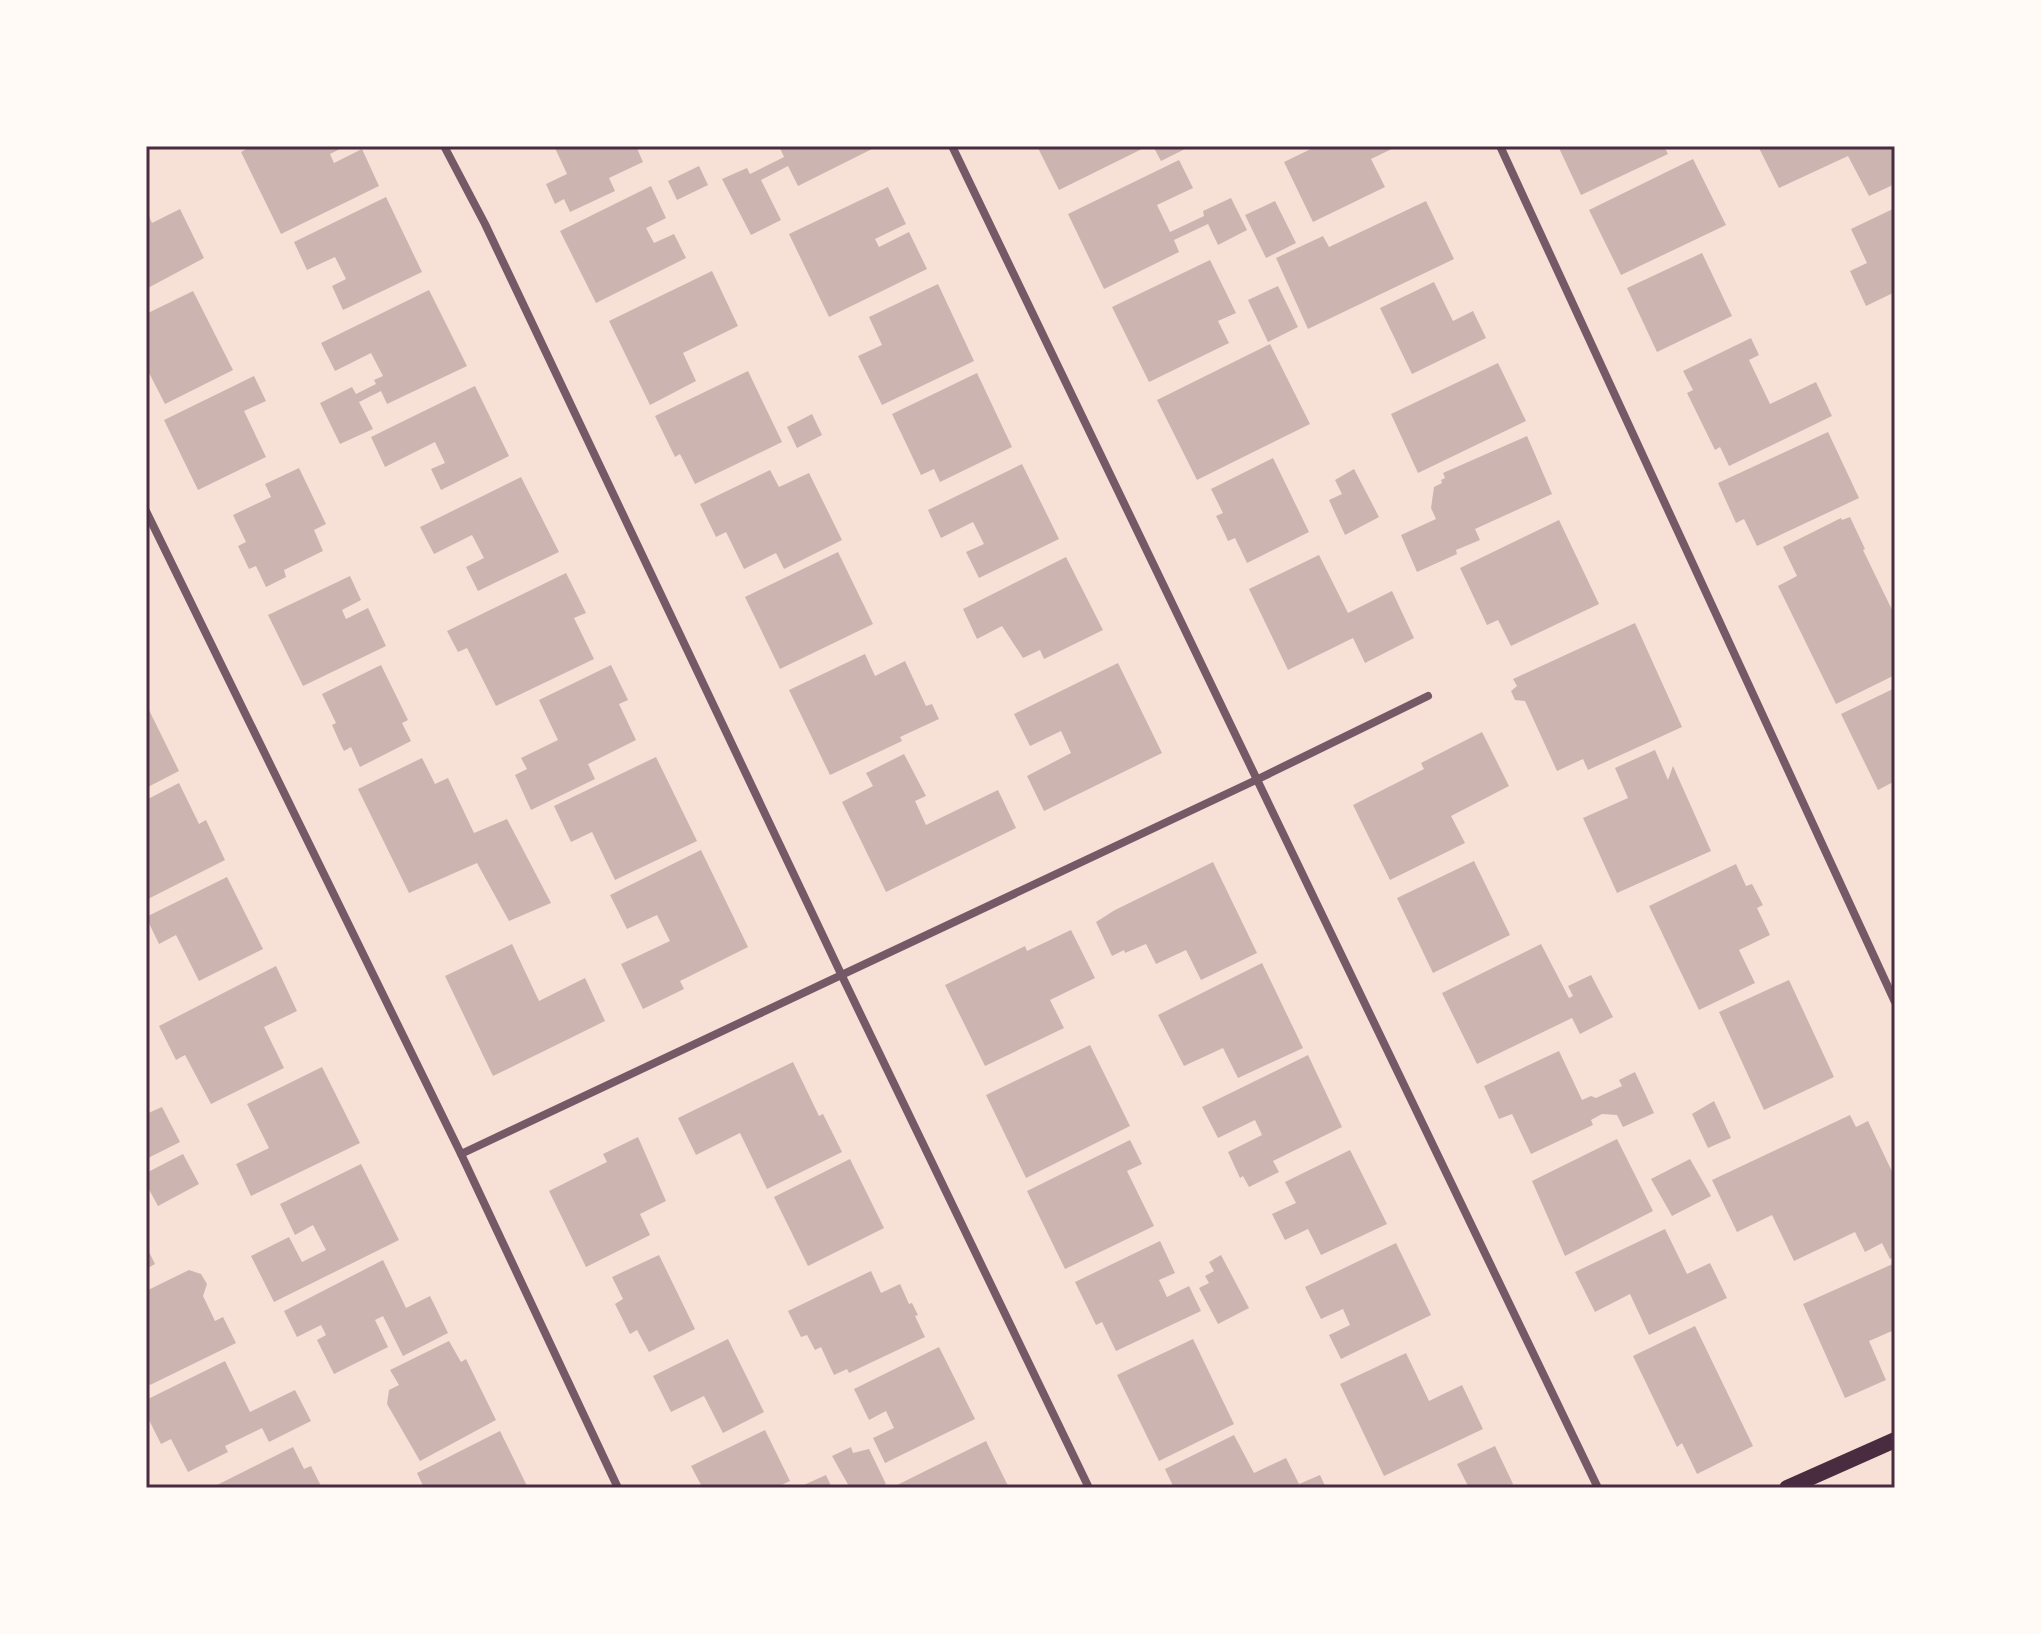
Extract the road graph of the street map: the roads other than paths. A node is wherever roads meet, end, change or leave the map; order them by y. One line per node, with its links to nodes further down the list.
1 (444, 146): 7 (street)
2 (952, 146): 6 (street)
3 (1500, 146): 8 (street)
4 (146, 511): 9 (street)
5 (1428, 696): 6 (street)
6 (1256, 780): 7 (street); 13 (street)
7 (842, 976): 9 (street); 12 (street)
8 (1895, 1002)
9 (461, 1154): 11 (street)
10 (1895, 1440): 14 (main road)
11 (618, 1488)
12 (1089, 1488)
13 (1598, 1488)
14 (1787, 1488)

